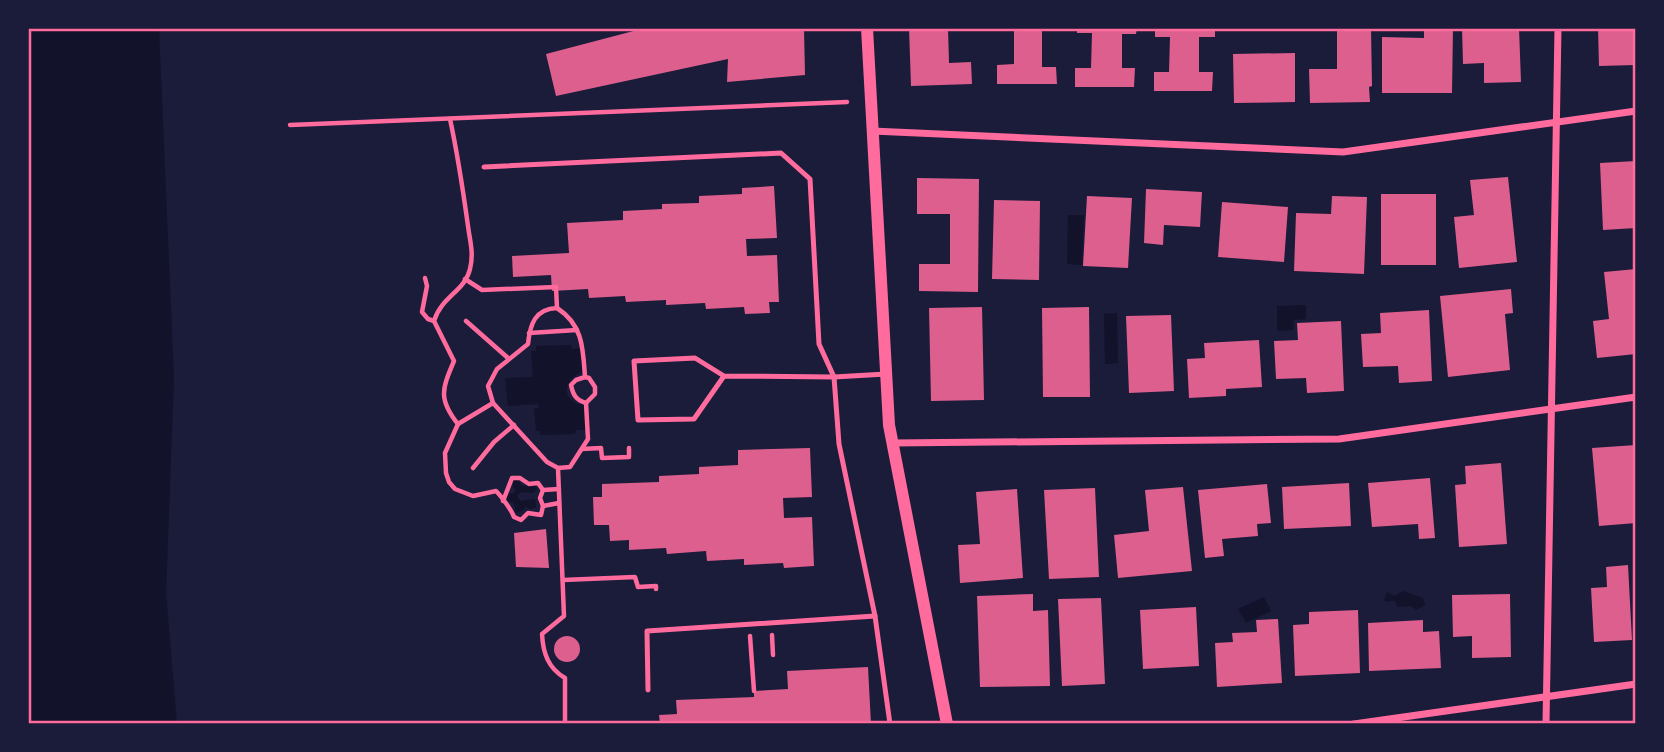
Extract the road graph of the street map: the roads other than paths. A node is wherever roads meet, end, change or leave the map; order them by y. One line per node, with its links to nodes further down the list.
1 (866, 28): 5 (street)
2 (1558, 28): 4 (street)
3 (1636, 111): 4 (street)
4 (1556, 122): 5 (street); 11 (street)
5 (871, 131): 7 (street)
6 (484, 167): 9 (lane)
7 (886, 374): 9 (lane); 12 (street)
8 (724, 376): 8 (lane); 9 (lane)
9 (834, 377): 13 (lane)
10 (1636, 397): 11 (street)
11 (1551, 409): 12 (street); 16 (street)
12 (892, 443): 18 (street)
13 (874, 616): 15 (lane); 17 (lane)
14 (1636, 684): 16 (street)
15 (649, 690)
16 (1546, 697): 19 (street); 20 (street)
17 (890, 724)
18 (947, 724)
19 (1354, 724)
20 (1546, 724)

